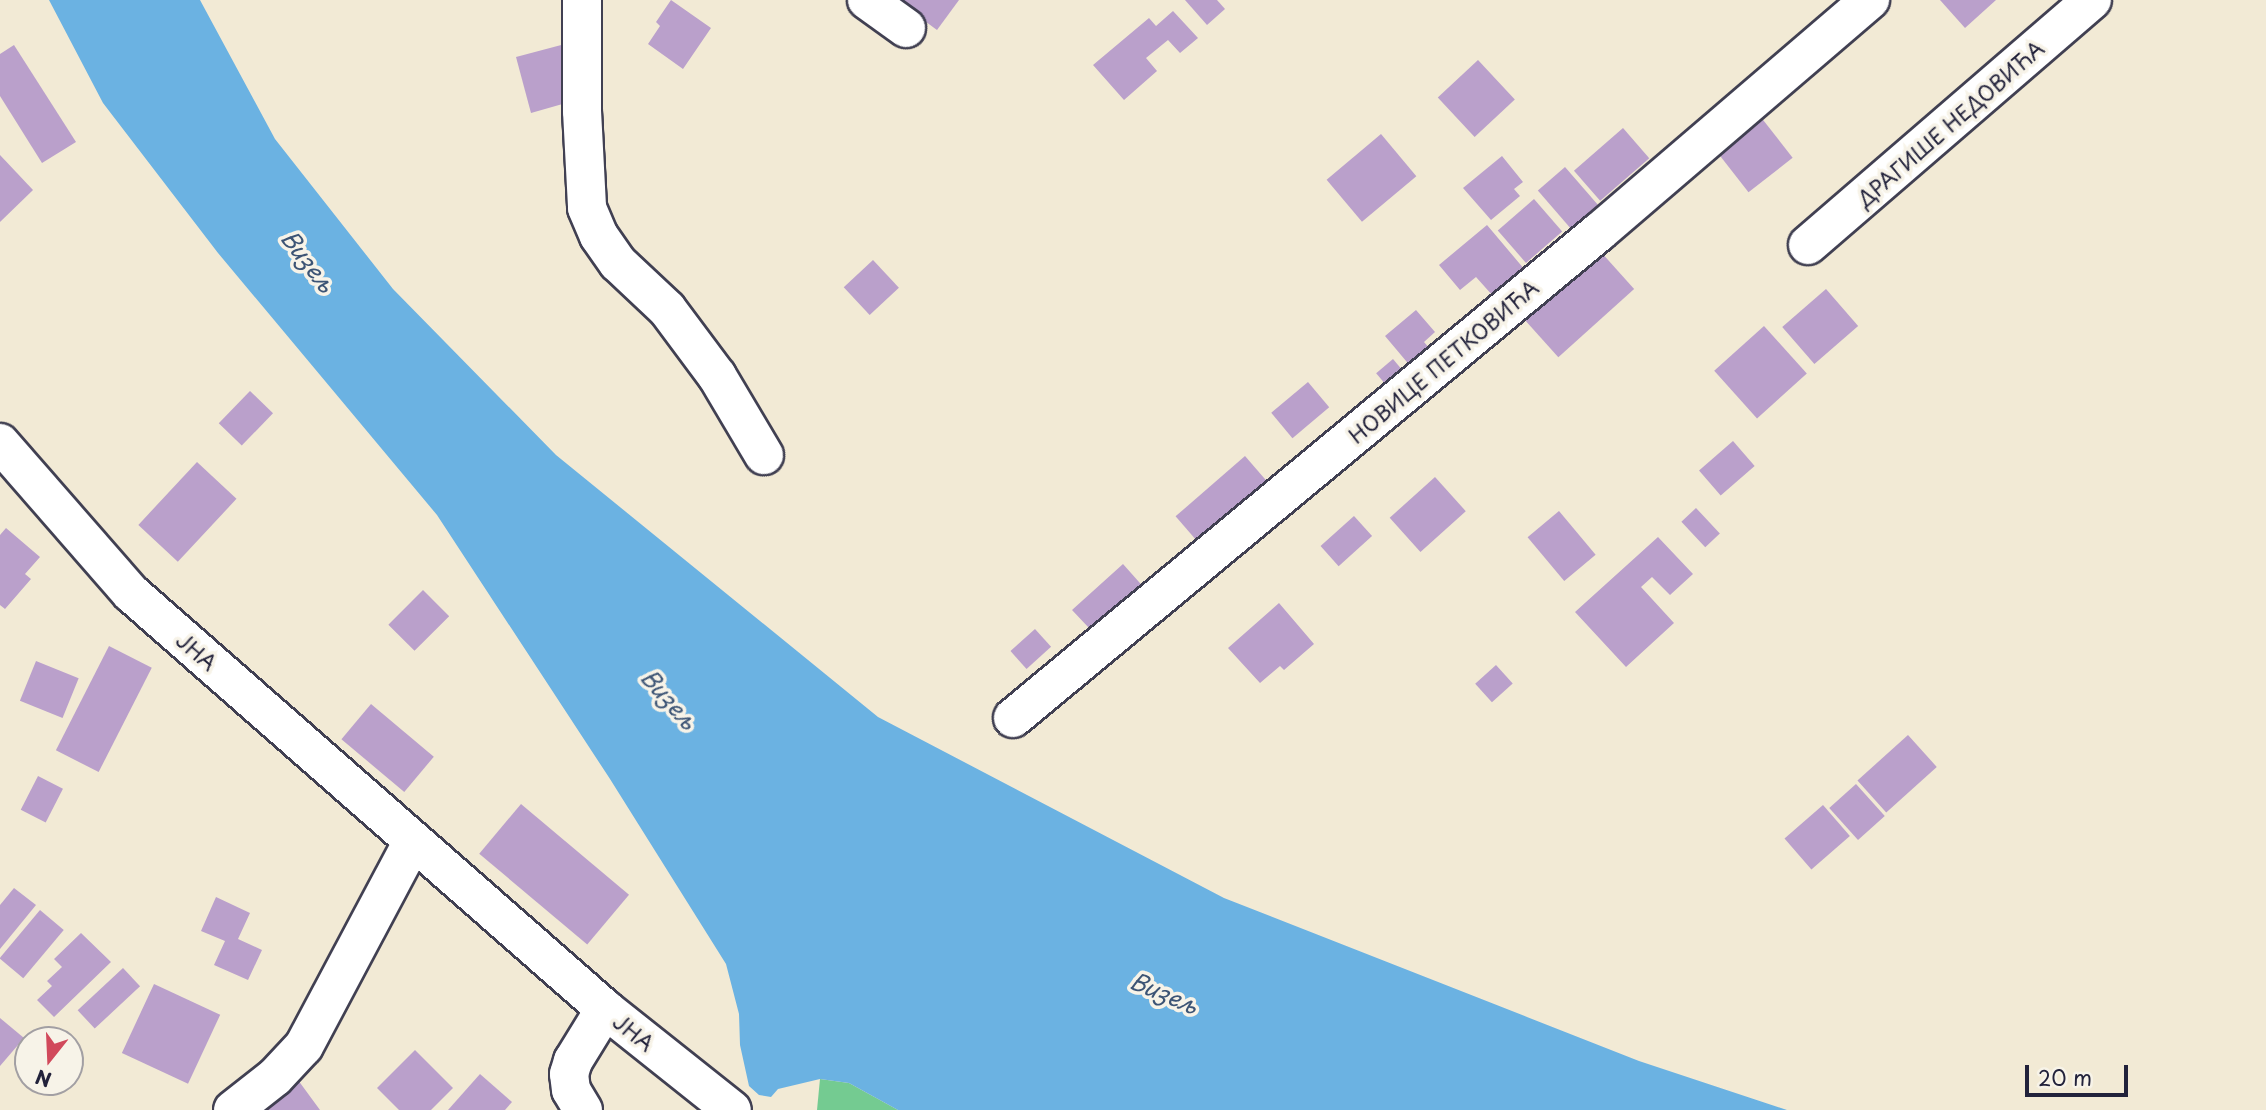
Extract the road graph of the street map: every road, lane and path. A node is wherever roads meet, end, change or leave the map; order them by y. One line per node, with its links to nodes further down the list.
1 (582, 0): 8 (street)
2 (867, 0): 5 (street)
3 (1870, 0): 9 (street, НОВИЦЕ ПЕТКОВИЋА)
4 (2092, 0): 6 (street, ДРАГИШЕ НЕДОВИЋА)
5 (906, 28)
6 (1808, 245)
7 (0, 443): 10 (street, ЈНА)
8 (764, 455)
9 (1013, 718)
10 (413, 841): 11 (street, ЈНА); 12 (street)
11 (605, 1009): 13 (street); 14 (street, ЈНА)
12 (233, 1110)
13 (583, 1110)
14 (732, 1110)

